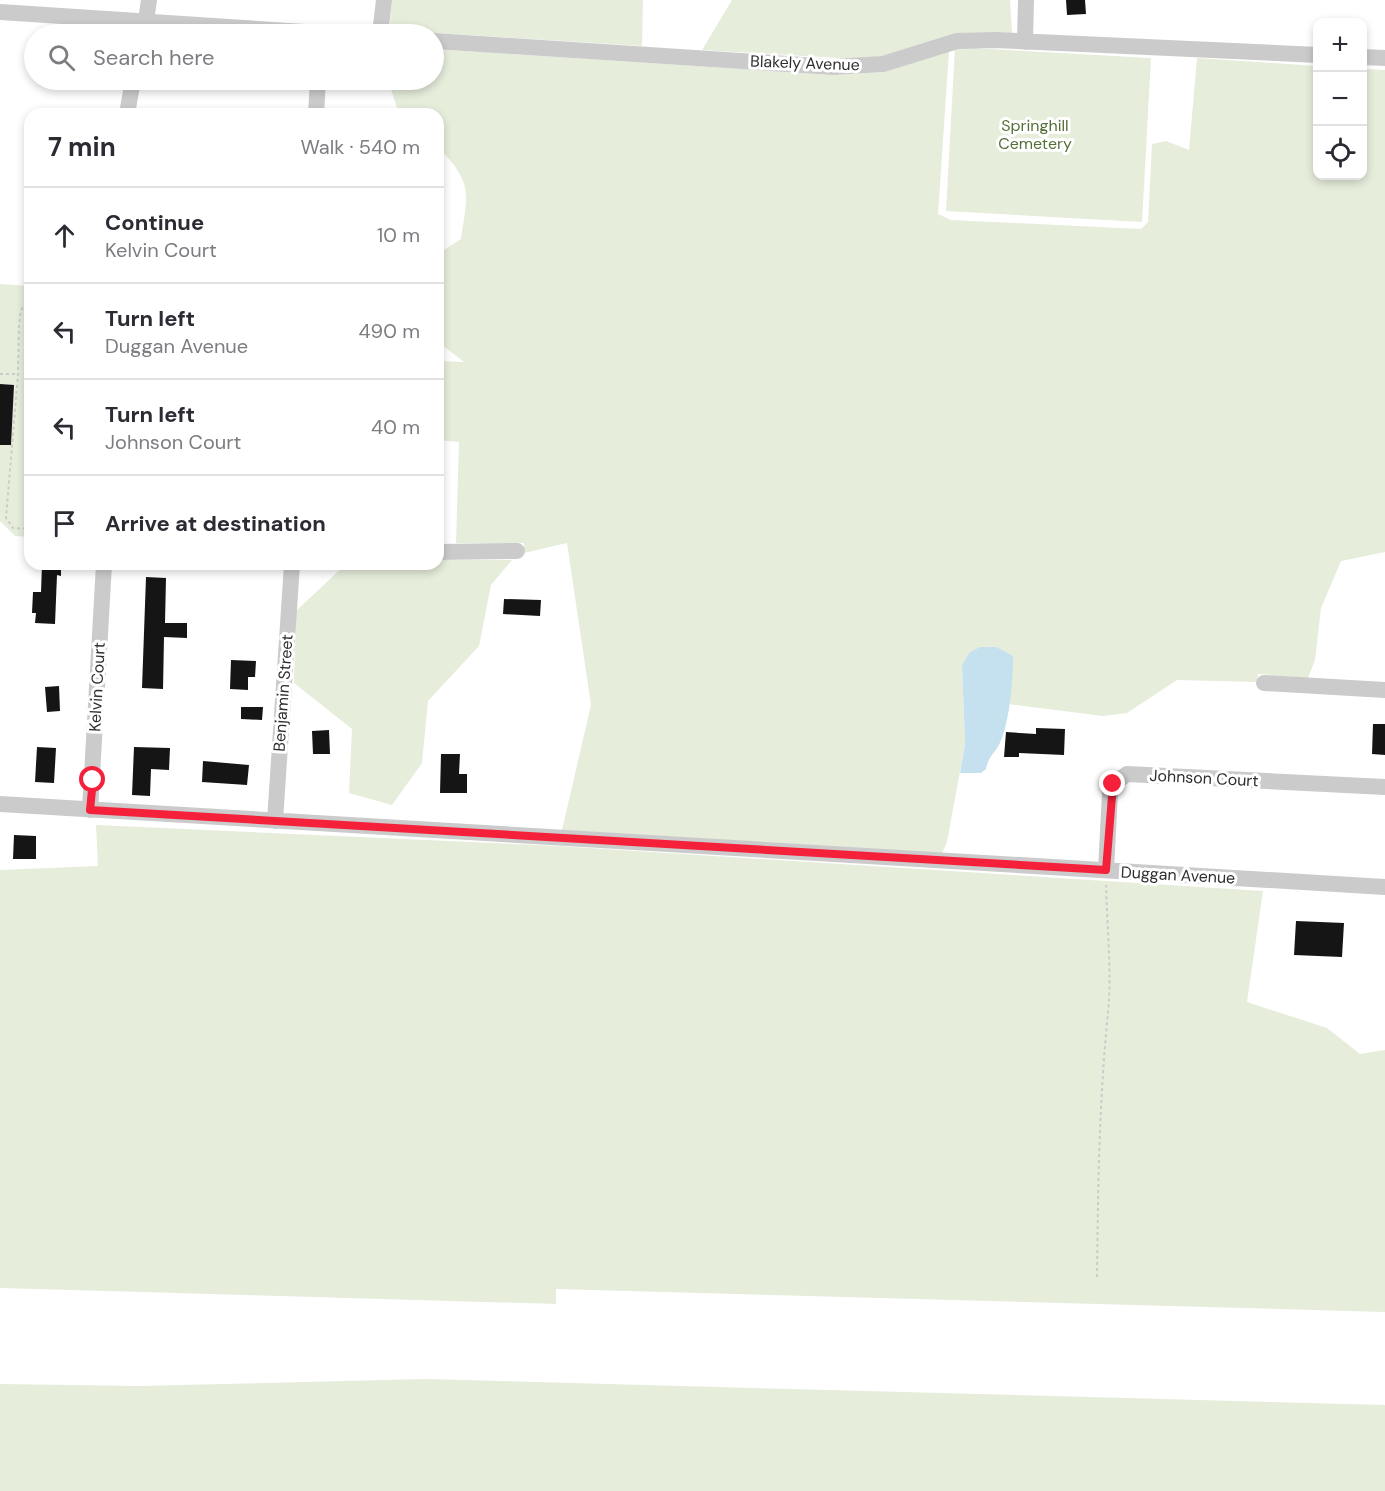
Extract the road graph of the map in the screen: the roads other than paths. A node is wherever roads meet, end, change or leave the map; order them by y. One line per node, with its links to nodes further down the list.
1 (149, 0): 6 (street)
2 (384, 0): 7 (street)
3 (1026, 0): 9 (street)
4 (0, 12): 5 (street)
5 (110, 24)
6 (146, 24)
7 (381, 24)
8 (444, 42): 9 (street, Blakely Avenue)
9 (1025, 42): 10 (street, Blakely Avenue)
10 (1313, 55)
11 (1367, 57): 12 (street)
12 (1385, 58)
13 (131, 90): 15 (street)
14 (317, 90): 16 (street)
15 (128, 108)
16 (316, 108)
17 (517, 551): 18 (street)
18 (444, 552)
19 (105, 570): 25 (street, Kelvin Court)
20 (292, 570): 26 (street, Benjamin Street)
21 (1264, 683): 22 (street)
22 (1385, 690)
23 (1385, 787): 27 (street, Johnson Court)
24 (0, 804): 25 (street, Duggan Avenue)
25 (90, 810): 26 (street, Duggan Avenue)
26 (275, 821): 27 (street, Duggan Avenue)
27 (1106, 870): 28 (street, Duggan Avenue)
28 (1385, 887)

